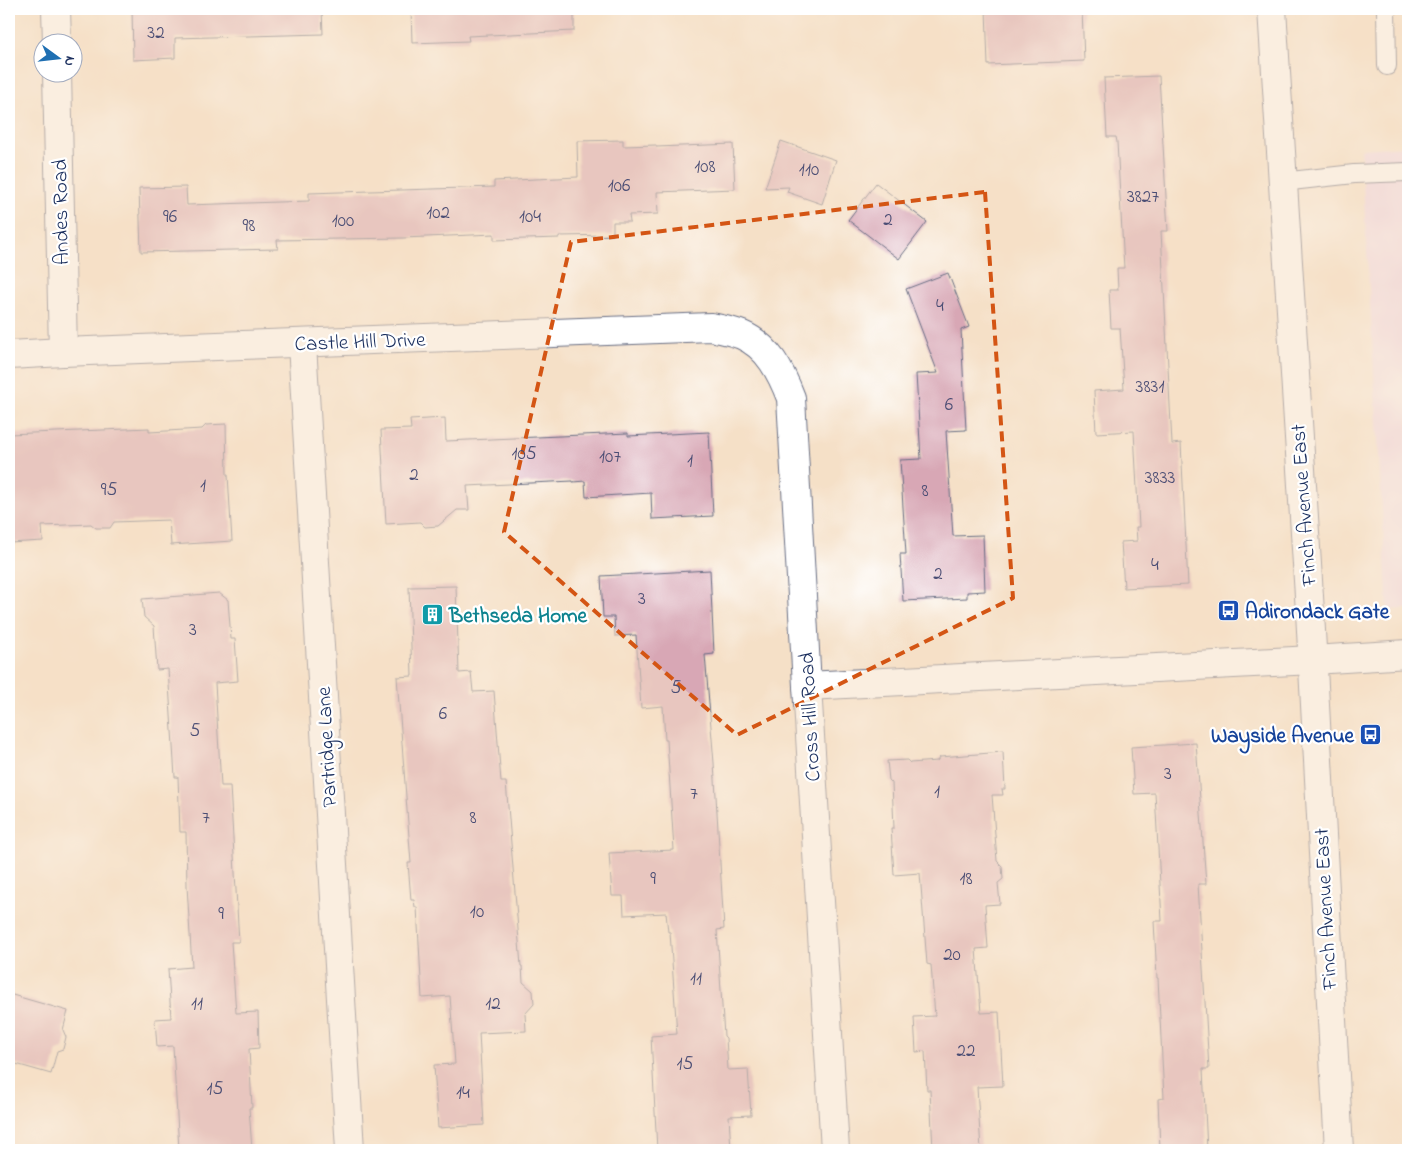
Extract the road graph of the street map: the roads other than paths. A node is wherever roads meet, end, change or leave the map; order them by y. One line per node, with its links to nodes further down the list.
1 (56, 9): 4 (street)
2 (1272, 9): 8 (street, Finch Avenue East)
3 (1386, 9): 5 (lane)
4 (57, 32)
5 (1387, 66)
6 (57, 82): 11 (street, Andes Road)
7 (1408, 172): 8 (lane)
8 (1282, 182): 14 (street, Finch Avenue East)
9 (711, 327): 10 (street, Castle Hill Drive); 15 (street, Cross Hill Road)
10 (302, 344): 11 (street, Castle Hill Drive); 16 (street, Partridge Lane)
11 (63, 352): 12 (street, Castle Hill Drive)
12 (9, 355)
13 (1408, 654): 14 (street)
14 (1313, 660): 15 (street); 18 (street, Finch Avenue East)
15 (807, 686): 17 (street, Cross Hill Road)
16 (350, 1150)
17 (835, 1150)
18 (1339, 1150)

